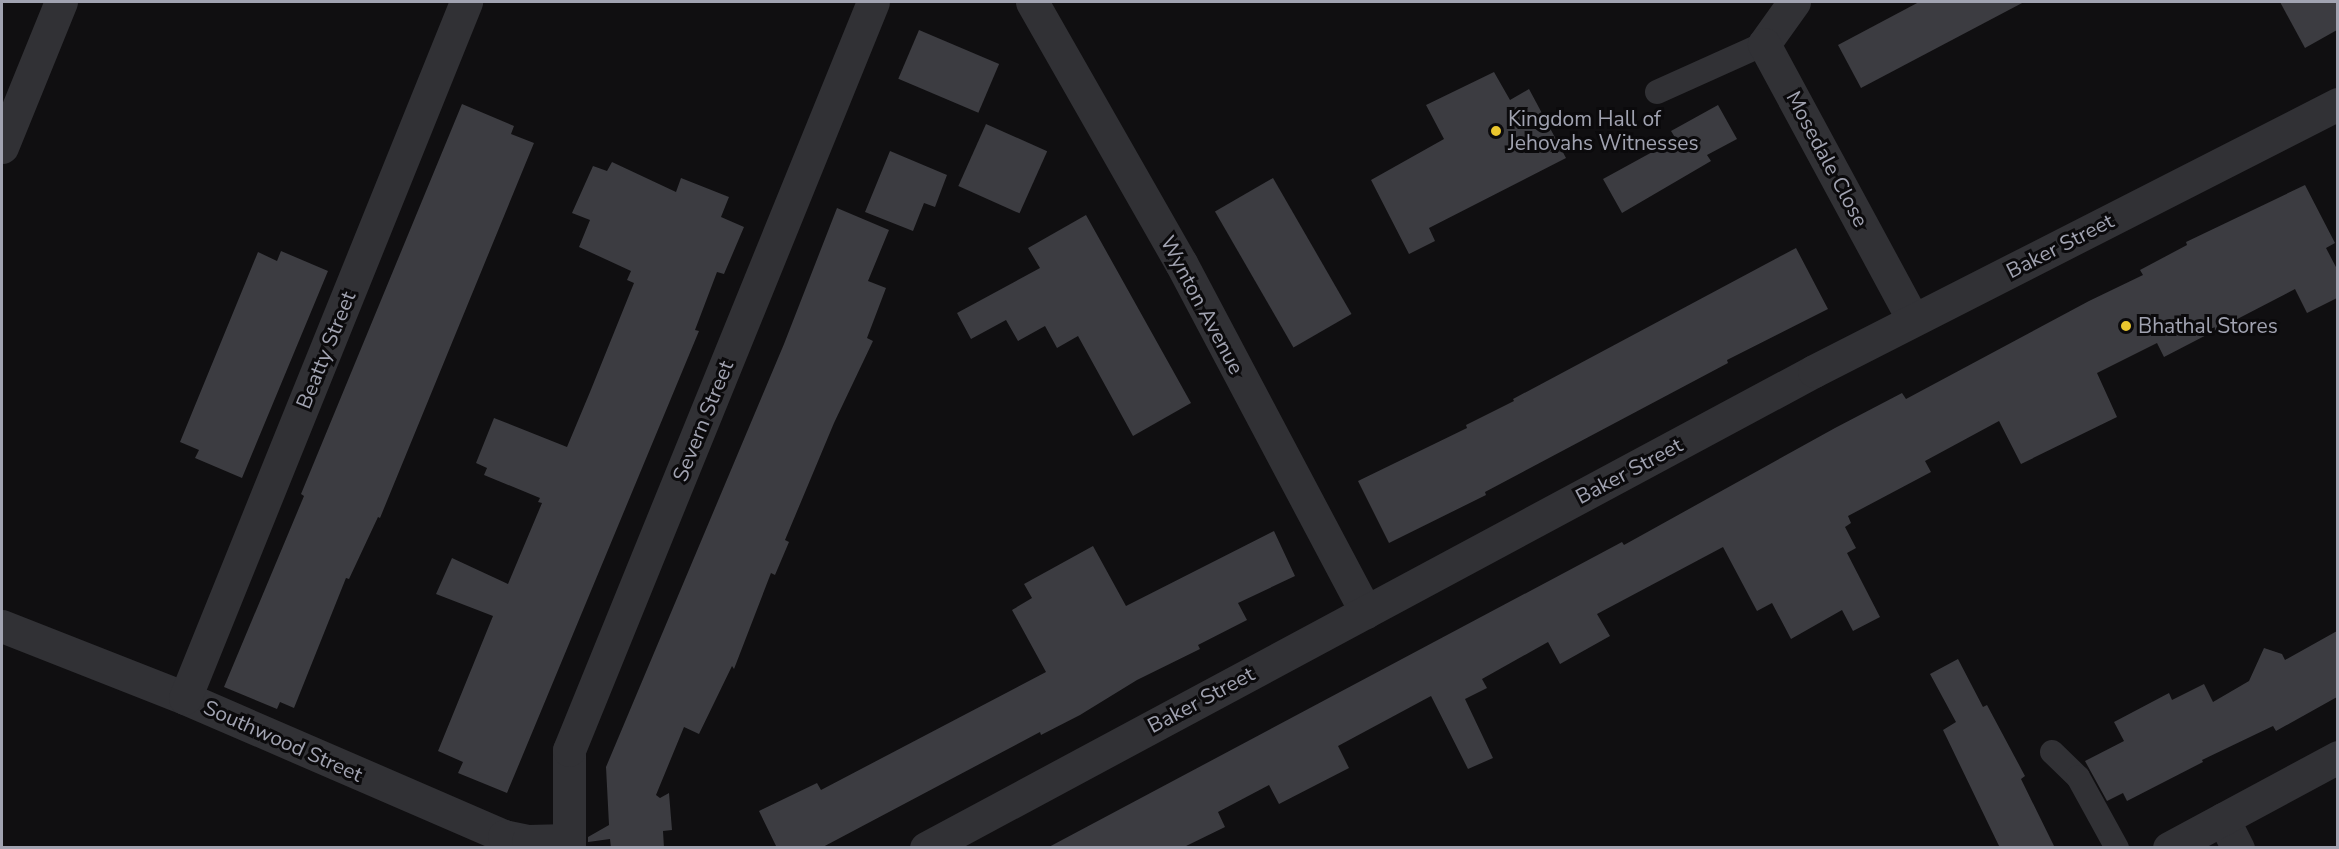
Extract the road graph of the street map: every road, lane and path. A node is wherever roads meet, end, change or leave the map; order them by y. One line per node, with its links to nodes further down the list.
1 (61, 2): 9 (street)
2 (466, 2): 13 (street, Beatty Street)
3 (873, 2): 17 (street, Severn Street)
4 (1032, 2): 11 (street, Wynton Avenue)
5 (1794, 2): 6 (street)
6 (1764, 44): 7 (lane); 10 (street, Mosedale Close)
7 (1657, 93)
8 (2337, 104): 10 (street, Baker Street)
9 (2, 147)
10 (1913, 319): 11 (street, Baker Street)
11 (1366, 612): 18 (street, Baker Street)
12 (2, 626): 13 (street, Southwood Street)
13 (185, 698): 17 (street, Southwood Street)
14 (2052, 752): 19 (lane)
15 (2337, 757): 16 (street)
16 (2223, 819): 20 (street); 21 (street)
17 (568, 844)
18 (926, 848)
19 (2117, 848)
20 (2169, 848)
21 (2238, 848)

